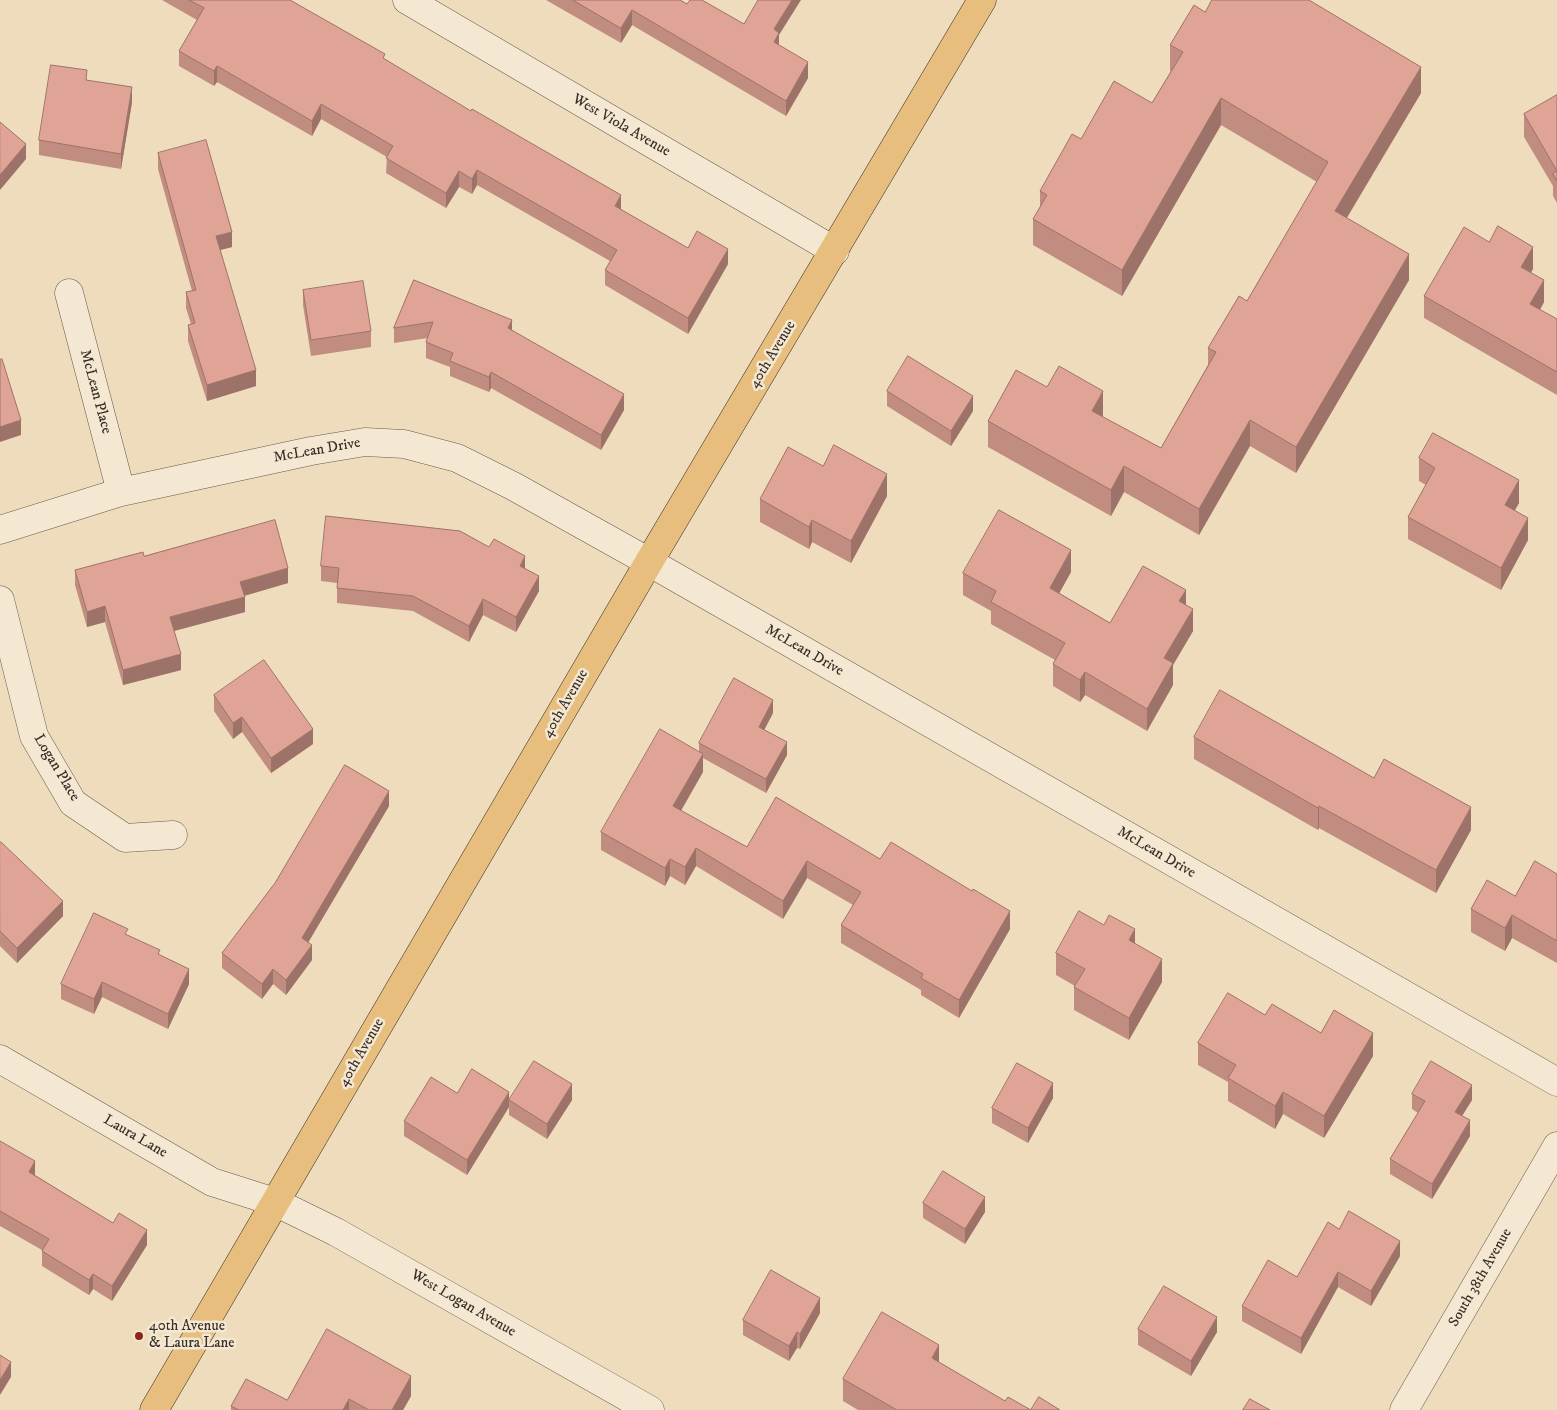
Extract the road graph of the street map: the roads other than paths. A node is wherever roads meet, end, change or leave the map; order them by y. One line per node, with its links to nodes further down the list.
1 (407, 0): 3 (street, West Viola Avenue)
2 (982, 0): 3 (main road, 40th Avenue)
3 (835, 251): 7 (main road, 40th Avenue)
4 (69, 293): 5 (street, McLean Place)
5 (121, 492): 6 (street, McLean Drive); 7 (street, McLean Drive)
6 (0, 530)
7 (649, 562): 11 (street, McLean Drive); 13 (main road, 40th Avenue)
8 (0, 600): 9 (street, Logan Place)
9 (173, 835)
10 (0, 1059): 13 (street, Laura Lane)
11 (1557, 1082)
12 (1557, 1146): 16 (street, South 38th Avenue)
13 (275, 1202): 14 (main road, 40th Avenue); 15 (street, West Logan Avenue)
14 (154, 1410)
15 (650, 1410)
16 (1404, 1410)

